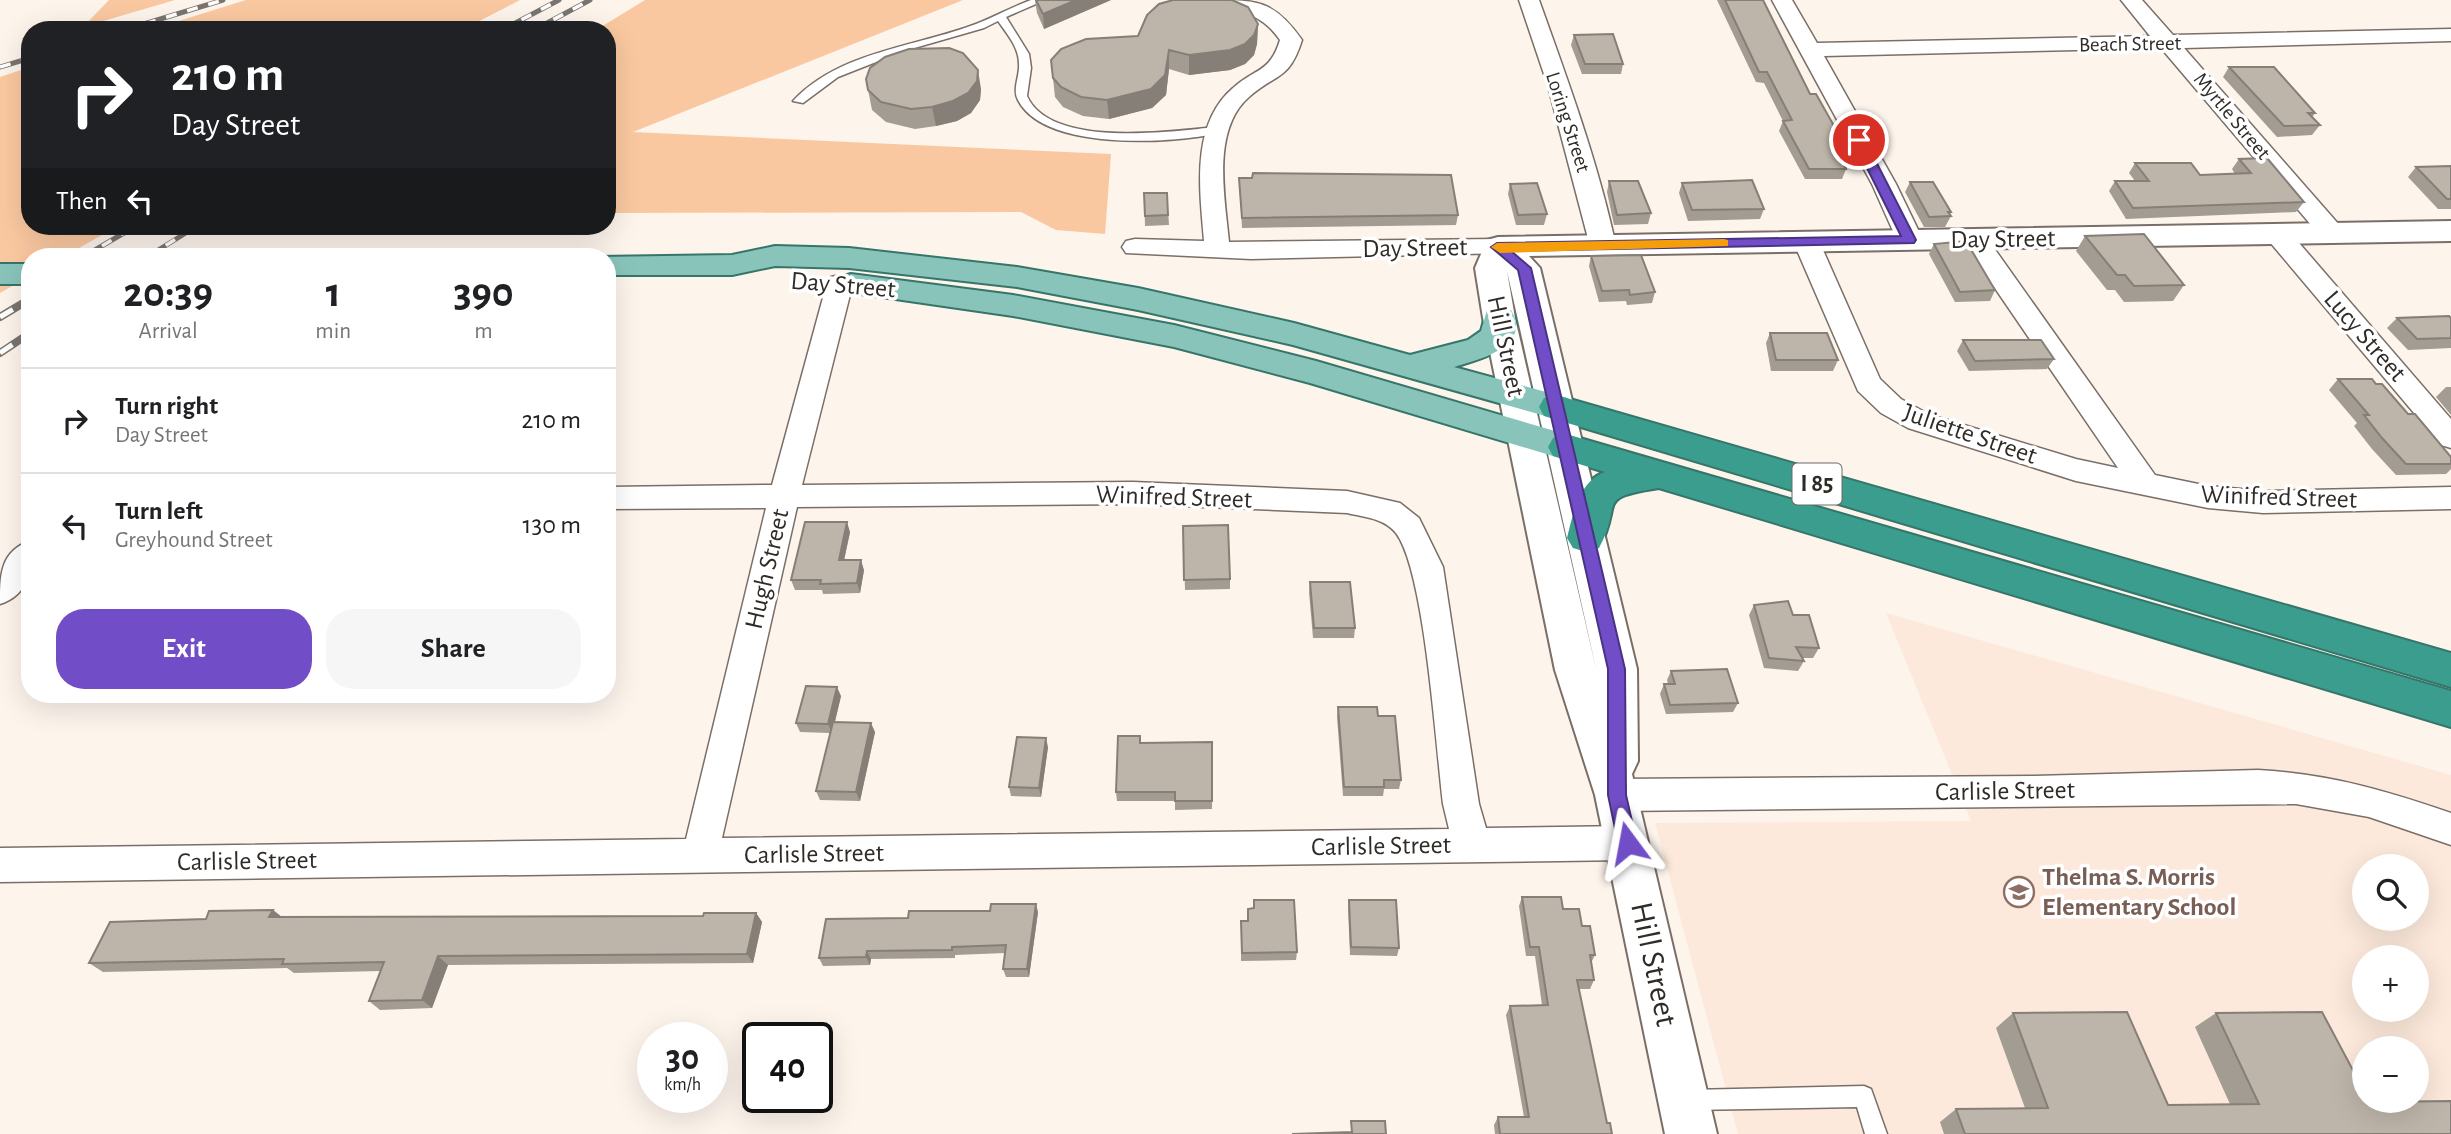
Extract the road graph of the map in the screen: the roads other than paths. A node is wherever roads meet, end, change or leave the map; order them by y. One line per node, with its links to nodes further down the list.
1 (1040, 0): 6 (lane)
2 (1222, 0): 11 (street)
3 (1529, 0): 18 (street, Loring Street)
4 (1782, 0): 9 (street)
5 (2131, 0): 8 (street, Myrtle Street)
6 (1000, 16): 10 (lane); 11 (lane)
7 (2451, 35): 8 (street, Beach Street)
8 (2172, 44): 9 (street, Beach Street); 13 (street, Myrtle Street)
9 (1810, 50): 15 (street)
10 (799, 101)
11 (1215, 131): 21 (street)
12 (2451, 231): 13 (street, Day Street)
13 (2332, 233): 14 (street, Day Street)
14 (2278, 235): 16 (street, Day Street); 32 (street, Lucy Street)
15 (1910, 240): 16 (street, Day Street); 17 (street, Day Street)
16 (1975, 240): 36 (street)
17 (1806, 241): 18 (street, Day Street); 34 (street, Juliette Street)
18 (1603, 246): 20 (street, Day Street)
19 (1135, 247): 21 (street, Day Street)
20 (1497, 247): 21 (street, Day Street); 27 (street, Hill Street); 30 (street, Hill Street)
21 (1217, 250)
22 (616, 265): 23 (main road, Day Street)
23 (732, 265): 26 (main road, Day Street); 28 (main road, Day Street)
24 (0, 274): 25 (main road)
25 (21, 274)
26 (840, 283): 31 (main road, Day Street); 37 (street, Hugh Street)
27 (1499, 318): 28 (main road); 29 (street, Hill Street)
28 (1397, 365): 29 (main road, Day Street)
29 (1517, 397): 30 (main road, Day Street); 31 (street, Hill Street)
30 (1556, 407): 33 (street, Hill Street); 43 (highway, I 85)
31 (1524, 435): 33 (main road, Day Street); 45 (street, Hill Street)
32 (2451, 438)
33 (1566, 447): 35 (highway); 40 (street, Hill Street)
34 (2068, 467): 36 (street, Winifred Street)
35 (1662, 475): 40 (highway); 44 (highway)
36 (2145, 484): 39 (street, Winifred Street)
37 (784, 496): 38 (street, Winifred Street); 48 (street, Winifred Street); 49 (street, Hugh Street)
38 (616, 498)
39 (2451, 498)
40 (1586, 538): 45 (street, Hill Street)
41 (21, 564): 42 (street)
42 (0, 591)
43 (2451, 670)
44 (2451, 709)
45 (1617, 795): 46 (street, Carlisle Street); 47 (street, Hill Street)
46 (2451, 829)
47 (1628, 843): 48 (street, Carlisle Street); 51 (street, Hill Street)
48 (1472, 845): 49 (street, Carlisle Street)
49 (700, 856): 50 (street, Carlisle Street)
50 (0, 865)
51 (1687, 1117): 52 (lane)
52 (1876, 1134)

